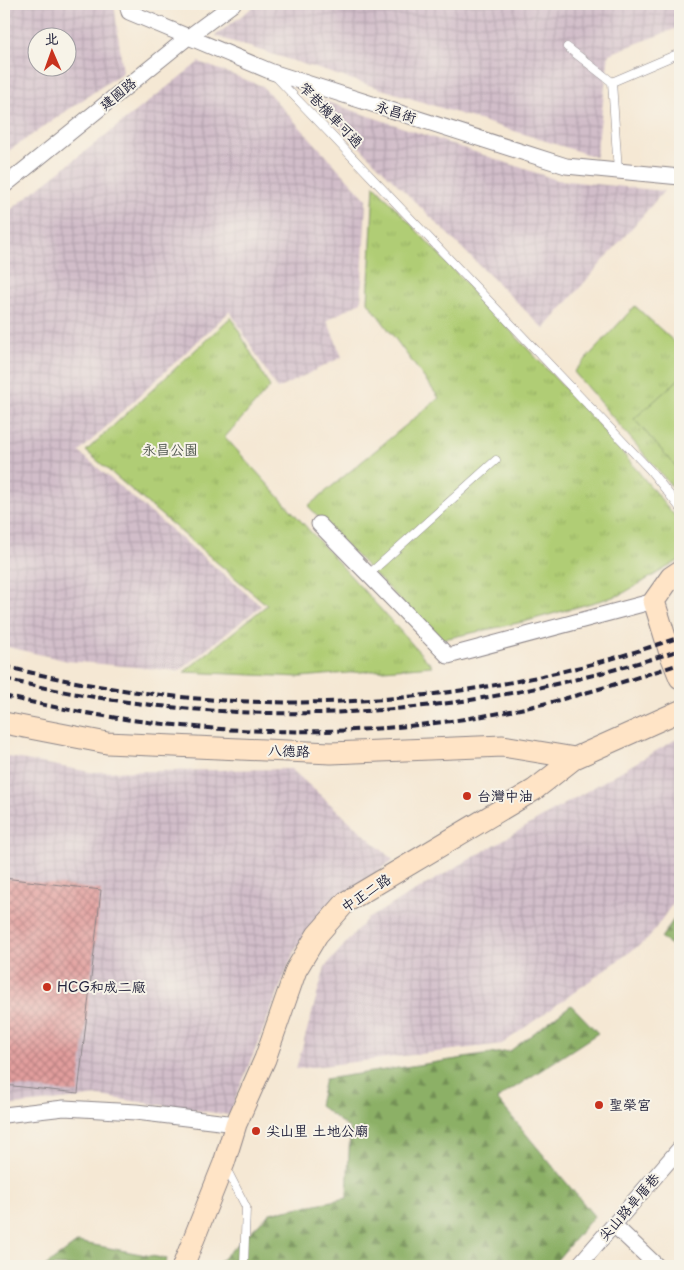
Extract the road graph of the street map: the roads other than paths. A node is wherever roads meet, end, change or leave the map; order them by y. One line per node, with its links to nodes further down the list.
1 (127, 4): 3 (street, 永昌街)
2 (233, 4): 3 (street, 建國路)
3 (187, 38): 6 (street, 永昌街); 10 (street, 建國路)
4 (567, 47): 7 (lane)
5 (680, 53): 7 (lane)
6 (272, 72): 8 (street, 永昌街); 12 (lane, 窄巷機車可過)
7 (612, 82): 8 (lane)
8 (618, 171): 9 (street, 永昌街)
9 (680, 178)
10 (4, 186)
11 (496, 460): 15 (lane)
12 (680, 508)
13 (319, 524): 15 (street)
14 (680, 571): 16 (street)
15 (370, 574): 16 (street)
16 (654, 601): 17 (street)
17 (680, 678)
18 (680, 711): 20 (street, 中正二路)
19 (4, 723): 20 (street, 八德路)
20 (575, 758): 22 (street, 中正二路)
21 (4, 1115): 22 (street)
22 (236, 1124): 24 (street, 中正二路)
23 (680, 1148): 25 (street, 尖山路卓厝巷)
24 (224, 1164): 26 (street, 中正二路); 27 (lane)
25 (614, 1225): 28 (street, 尖山路卓厝巷); 29 (street)
26 (184, 1266)
27 (244, 1266)
28 (578, 1266)
29 (657, 1266)

